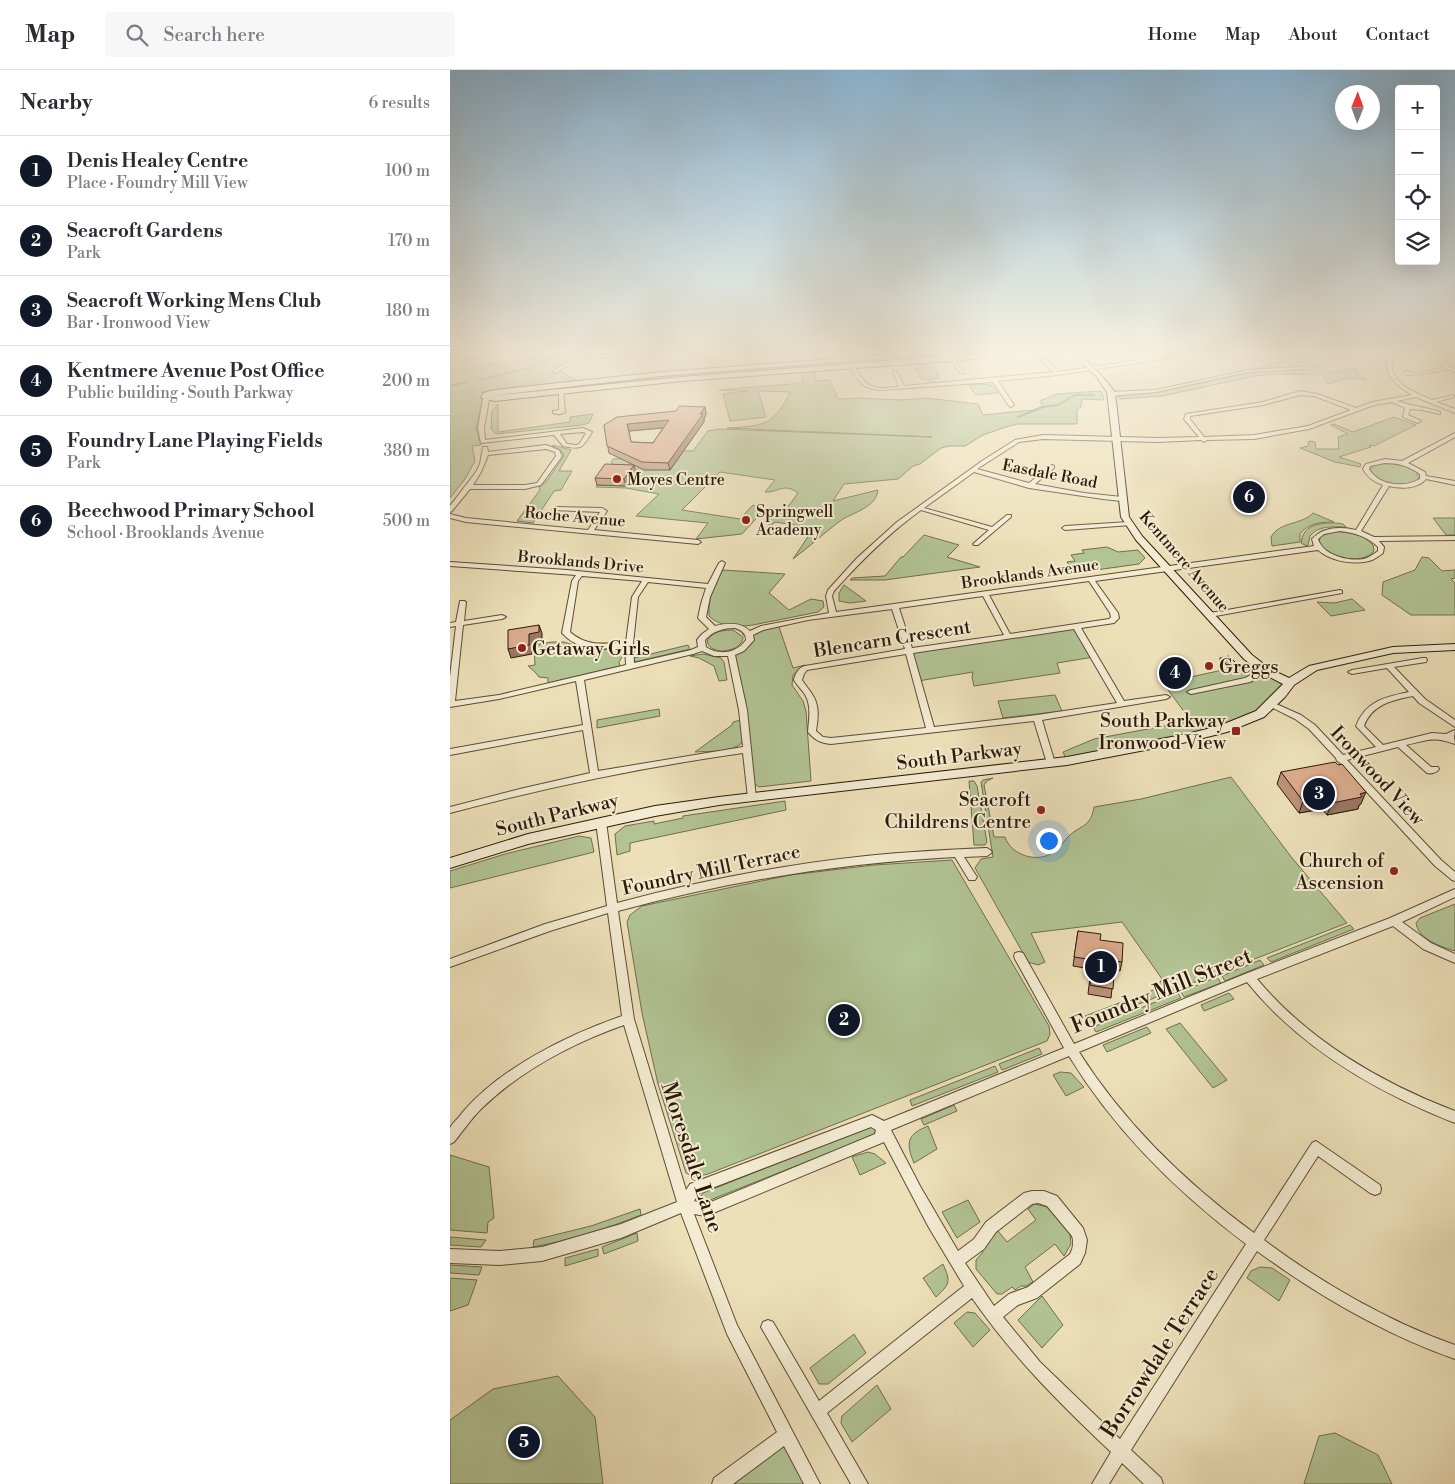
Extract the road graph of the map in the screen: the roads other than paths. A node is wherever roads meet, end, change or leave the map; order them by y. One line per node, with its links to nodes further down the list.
1 (483, 417): 11 (street)
2 (1114, 417): 9 (street, Kentmere Avenue)
3 (1187, 417): 10 (street)
4 (1337, 417): 10 (street)
5 (1408, 417): 6 (street)
6 (1418, 421)
7 (554, 434): 7 (street); 11 (street)
8 (1455, 435): 13 (street)
9 (1116, 439): 10 (street); 15 (street); 21 (street, Kentmere Avenue)
10 (1204, 440)
11 (483, 442): 12 (street)
12 (486, 454): 20 (street); 20 (street)
13 (1403, 463): 16 (street); 18 (street)
14 (1052, 467): 19 (street)
15 (973, 470): 19 (street, Easdale Road); 22 (street)
16 (1424, 477): 17 (street); 18 (street)
17 (1455, 483)
18 (1387, 484): 31 (street)
19 (1029, 486): 21 (street, Easdale Road)
20 (468, 487): 24 (street)
21 (1122, 499): 27 (street, Kentmere Avenue)
22 (919, 508): 29 (street); 48 (street)
23 (556, 509): 30 (street)
24 (450, 510)
25 (450, 516): 30 (street, Roche Avenue)
26 (1009, 516): 29 (street)
27 (1129, 524): 28 (street); 39 (street, Kentmere Avenue)
28 (1065, 528)
29 (993, 529): 35 (street)
30 (590, 531): 34 (street, Roche Avenue)
31 (1358, 531): 33 (street); 36 (street)
32 (1455, 538): 33 (street)
33 (1374, 539): 36 (street)
34 (698, 542)
35 (976, 544)
36 (1317, 548): 39 (street, Brooklands Avenue)
37 (722, 563): 43 (street)
38 (450, 564): 40 (street, Brooklands Drive)
39 (1167, 569): 41 (street, Brooklands Avenue); 49 (street, Kentmere Avenue)
40 (580, 574): 42 (street, Brooklands Drive); 58 (street)
41 (1091, 579): 45 (street, Brooklands Avenue); 53 (street)
42 (646, 580): 43 (street, Brooklands Drive); 58 (street)
43 (710, 586): 54 (street)
44 (1340, 592): 49 (street)
45 (985, 594): 47 (street, Brooklands Avenue); 57 (street)
46 (462, 602): 51 (street)
47 (895, 606): 48 (street, Brooklands Avenue); 61 (street)
48 (834, 614): 56 (street, Brooklands Avenue)
49 (1210, 615): 66 (street, Kentmere Avenue)
50 (502, 617): 51 (street)
51 (459, 623): 52 (street); 73 (street)
52 (450, 625)
53 (1076, 627): 55 (street); 74 (street)
54 (714, 629): 56 (street); 60 (street)
55 (1037, 632): 57 (street)
56 (749, 634): 62 (street)
57 (1008, 636): 61 (street, Blencarn Crescent)
58 (629, 644): 65 (street)
59 (1455, 647): 69 (street, South Parkway)
60 (702, 648): 62 (street); 65 (street)
61 (910, 651): 79 (street); 81 (street, Blencarn Crescent)
62 (731, 653): 83 (street)
63 (1423, 660): 64 (street)
64 (1388, 665): 67 (street); 71 (street)
65 (630, 667): 68 (street)
66 (1266, 671): 69 (street, Kentmere Avenue); 70 (street)
67 (1352, 672)
68 (580, 678): 73 (street); 78 (street)
69 (1290, 683): 75 (street, South Parkway)
70 (1192, 692)
71 (1415, 693): 77 (street); 84 (street)
72 (1166, 697): 74 (street, South Parkway)
73 (451, 704)
74 (1122, 705): 76 (street, South Parkway)
75 (1271, 705): 86 (street, Ironwood View); 87 (street, South Parkway)
76 (1037, 718): 79 (street, South Parkway); 87 (street)
77 (1455, 724)
78 (587, 726): 85 (street); 89 (street)
79 (931, 730): 81 (street, South Parkway)
80 (1452, 737): 82 (street)
81 (821, 740)
82 (1400, 744): 84 (street); 88 (street)
83 (748, 749): 89 (street, South Parkway); 90 (street)
84 (1382, 749): 86 (street)
85 (450, 752)
86 (1340, 759): 96 (street, Ironwood View)
87 (1052, 763): 90 (street, South Parkway)
88 (1435, 769)
89 (594, 774): 91 (street, South Parkway)
90 (752, 798): 92 (street, South Parkway)
91 (450, 810)
92 (601, 822): 95 (street, South Parkway); 99 (street, Moresdale Lane)
93 (987, 852): 94 (street, Foundry Mill Terrace)
94 (958, 854): 97 (street); 99 (street, Foundry Mill Terrace)
95 (450, 863)
96 (1455, 877)
97 (972, 878)
98 (1455, 893): 100 (street, Foundry Mill Street)
99 (613, 907): 103 (street, Foundry Mill Terrace); 105 (street, Moresdale Lane)
100 (1394, 920): 102 (street); 104 (street, Foundry Mill Street)
101 (1019, 956): 106 (street)
102 (1455, 959)
103 (450, 962)
104 (1249, 977): 106 (street, Foundry Mill Street); 107 (street)
105 (628, 1019): 109 (street); 111 (street, Moresdale Lane)
106 (1072, 1049): 108 (street, Foundry Mill Street); 112 (street)
107 (1455, 1118)
108 (883, 1126): 111 (street, Foundry Mill Street); 111 (street, Foundry Mill Street); 114 (street)
109 (450, 1138)
110 (1375, 1189): 112 (street, Borrowdale Terrace)
111 (684, 1205): 113 (street, Foundry Mill Street); 120 (street, Moresdale Lane)
112 (1255, 1243): 118 (street); 121 (street, Borrowdale Terrace)
113 (450, 1256)
114 (956, 1261): 115 (street); 116 (street)
115 (973, 1288): 116 (street); 119 (street)
116 (994, 1315): 121 (street)
117 (768, 1327): 119 (street)
118 (1455, 1352)
119 (818, 1412): 124 (street)
120 (786, 1436): 122 (street); 123 (street, Moresdale Lane)
121 (1121, 1451): 125 (street, Borrowdale Terrace); 126 (street)
122 (720, 1484)
123 (812, 1484)
124 (860, 1484)
125 (1100, 1484)
126 (1155, 1484)

